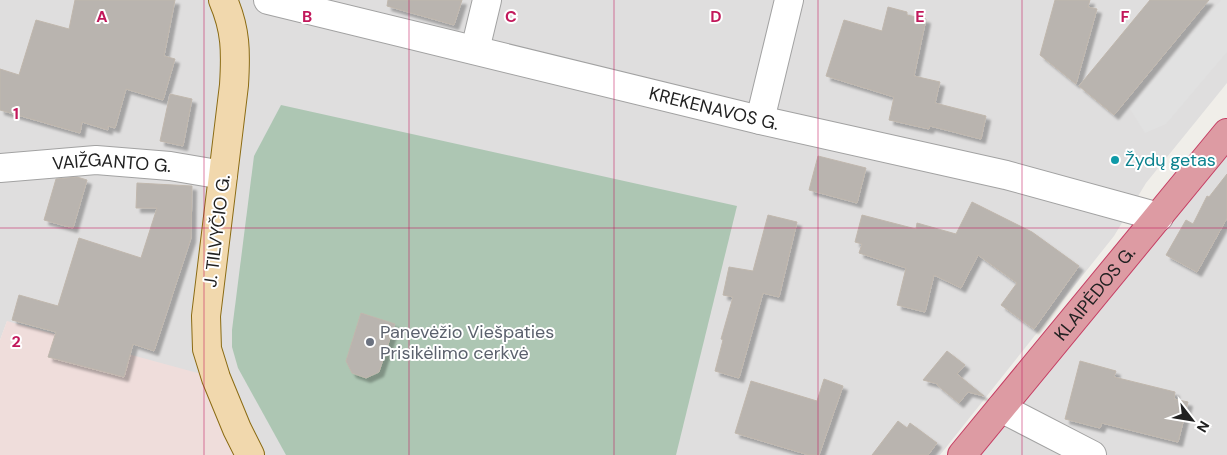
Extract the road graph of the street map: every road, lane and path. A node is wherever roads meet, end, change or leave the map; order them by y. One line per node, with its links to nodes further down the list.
1 (223, 0): 9 (main road, J. TILVYČIO G.)
2 (268, 0): 5 (street, KREKENAVOS G.)
3 (487, 0): 5 (street)
4 (789, 0): 6 (street)
5 (475, 50): 6 (street, KREKENAVOS G.)
6 (760, 120): 10 (street, KREKENAVOS G.)
7 (1227, 133): 10 (highway, KLAIPĖDOS G.)
8 (0, 168): 9 (street, VAIŽGANTO G.)
9 (223, 175): 12 (main road, J. TILVYČIO G.)
10 (1159, 217): 11 (highway, KLAIPĖDOS G.)
11 (1001, 408): 13 (highway, KLAIPĖDOS G.); 14 (street)
12 (250, 455)
13 (962, 455)
14 (1092, 455)

